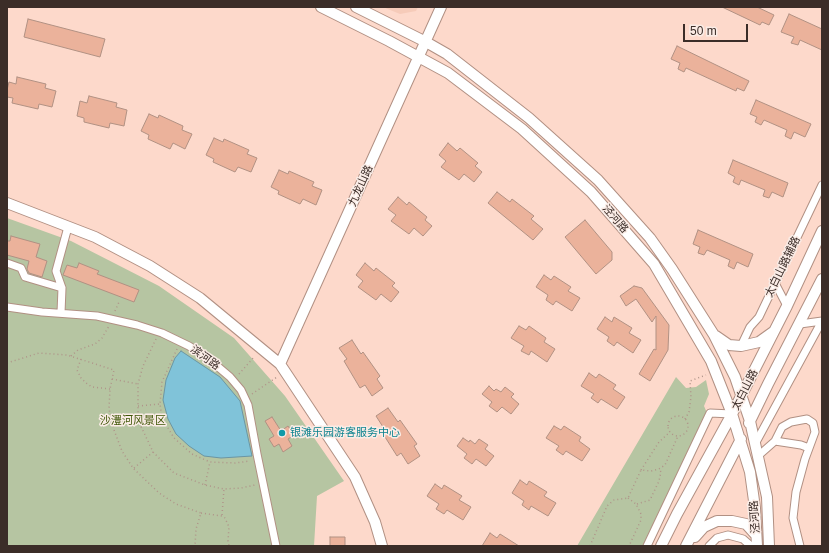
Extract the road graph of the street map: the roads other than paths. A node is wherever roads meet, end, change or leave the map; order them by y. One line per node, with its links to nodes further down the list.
1 (321, 7): 5 (street, 泾河路)
2 (356, 7): 4 (street, 泾河路)
3 (441, 7): 4 (street, 九龙山路)
4 (426, 42): 5 (street, 九龙山路); 20 (street, 泾河路)
5 (419, 57): 22 (street, 九龙山路); 24 (street, 泾河路)
6 (822, 186): 12 (street, 太白山路辅路)
7 (7, 203): 8 (street)
8 (68, 227): 13 (street); 22 (street)
9 (822, 231): 14 (street, 太白山路)
10 (7, 263): 13 (street)
11 (822, 279): 18 (street, 太白山路)
12 (775, 283): 14 (street); 21 (street, 太白山路辅路)
13 (62, 288): 16 (street)
14 (787, 306): 19 (street, 太白山路)
15 (7, 307): 16 (street, 滨河路)
16 (61, 313): 32 (street, 滨河路)
17 (822, 321): 18 (street); 28 (street)
18 (800, 324): 25 (street, 太白山路)
19 (775, 331): 21 (street); 23 (street, 太白山路)
20 (714, 335): 21 (street); 23 (street, 泾河路)
21 (741, 346)
22 (283, 368): 33 (street)
23 (742, 396): 24 (street, 太白山路); 25 (street, 泾河路)
24 (732, 414): 26 (street, 泾河路); 34 (street); 35 (street, 太白山路)
25 (750, 421): 26 (street, 太白山路); 28 (street, 泾河路)
26 (740, 441): 31 (street, 泾河路); 36 (street, 太白山路)
27 (775, 442): 29 (street); 29 (street); 30 (street)
28 (755, 444): 30 (street, 泾河路)
29 (809, 448): 41 (street)
30 (758, 456): 40 (street, 泾河路)
31 (755, 534): 36 (street); 39 (street, 泾河路)
32 (276, 546)
33 (382, 546)
34 (647, 546)
35 (661, 546)
36 (687, 546)
37 (709, 546): 38 (street)
38 (751, 546)
39 (757, 546)
40 (769, 546)
41 (800, 546)

